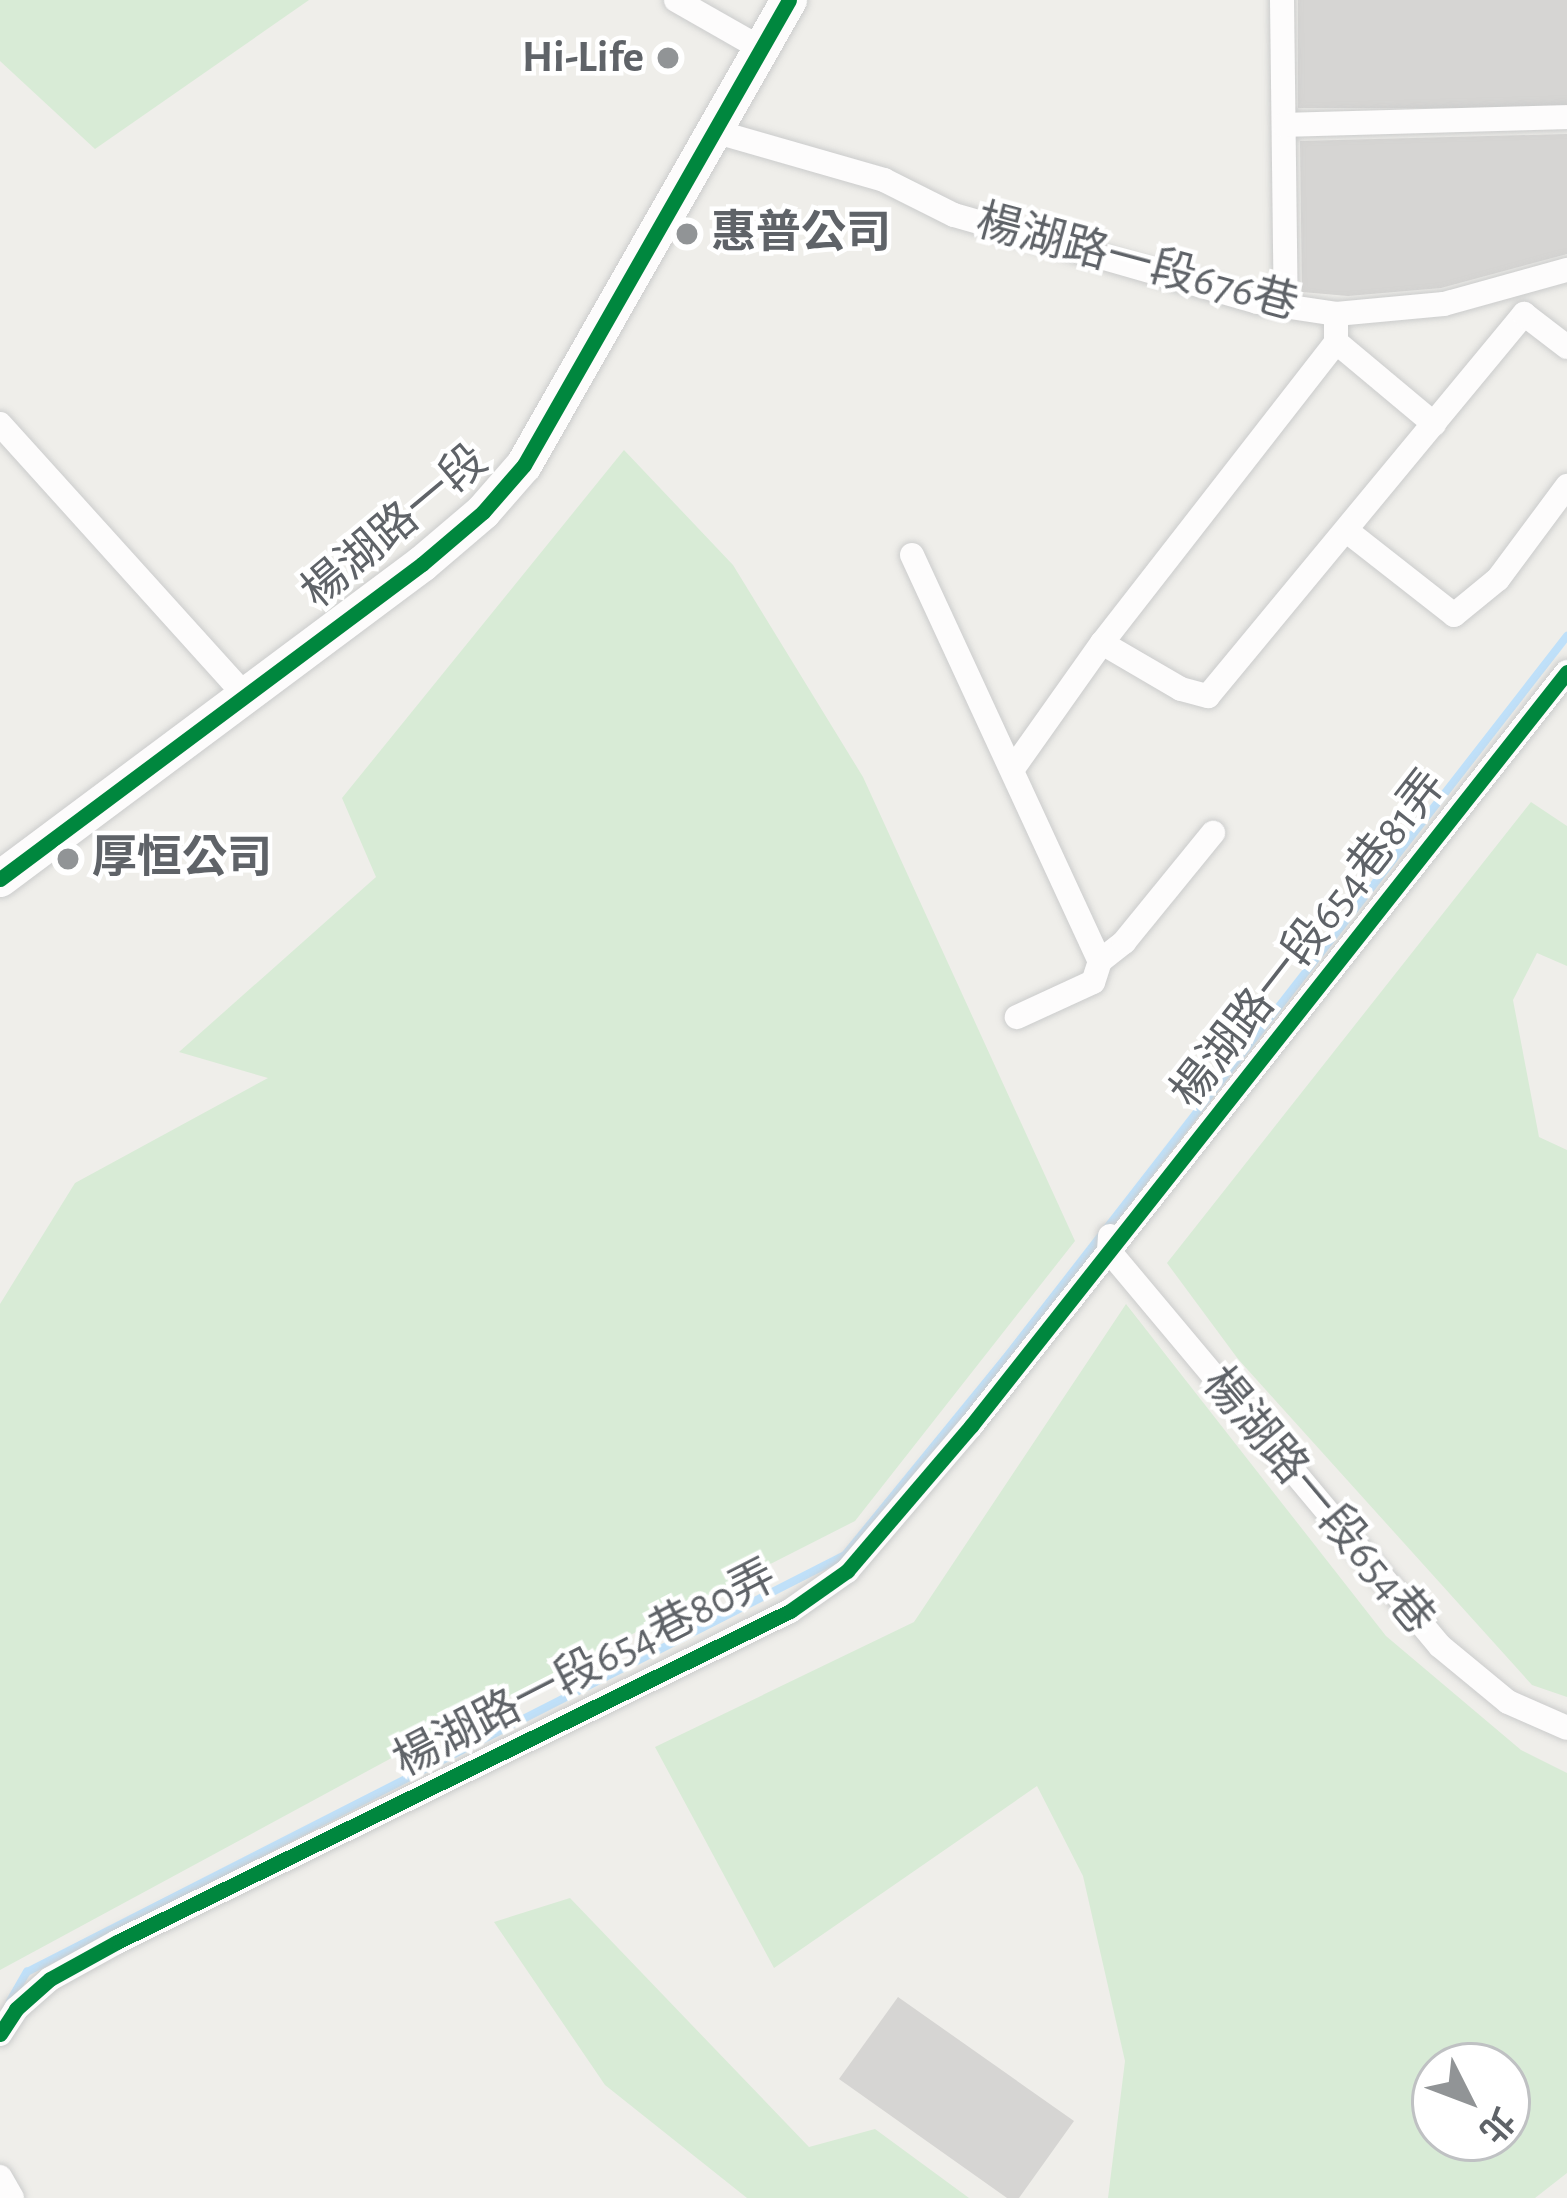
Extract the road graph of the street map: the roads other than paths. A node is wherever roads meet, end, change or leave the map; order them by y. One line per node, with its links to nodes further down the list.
1 (676, 0): 4 (street)
2 (788, 0): 4 (street, 楊湖路一段)
3 (1282, 0): 6 (street)
4 (762, 49): 7 (street, 楊湖路一段)
5 (1567, 117): 6 (street)
6 (1285, 125): 9 (street)
7 (717, 132): 9 (street, 楊湖路一段676巷); 20 (street, 楊湖路一段)
8 (1567, 270): 10 (street, 楊湖路一段676巷)
9 (1286, 307): 10 (street, 楊湖路一段676巷)
10 (1336, 314): 11 (street)
11 (1336, 342): 14 (street); 18 (street)
12 (1567, 347): 14 (street)
13 (0, 424): 20 (street)
14 (1434, 424): 16 (street)
15 (1567, 486): 16 (street)
16 (1347, 531): 18 (street)
17 (912, 555): 21 (street)
18 (1102, 643): 21 (street)
19 (1567, 672): 26 (street, 楊湖路一段654巷81弄)
20 (242, 693): 23 (street, 楊湖路一段)
21 (1012, 770): 24 (street)
22 (1213, 833): 24 (street)
23 (0, 879)
24 (1100, 961): 25 (street)
25 (1017, 1017)
26 (1109, 1243): 27 (street, 楊湖路一段654巷); 28 (street, 楊湖路一段654巷80弄)
27 (1567, 1728)
28 (0, 2034)
29 (0, 2176): 30 (street)
30 (12, 2198)

